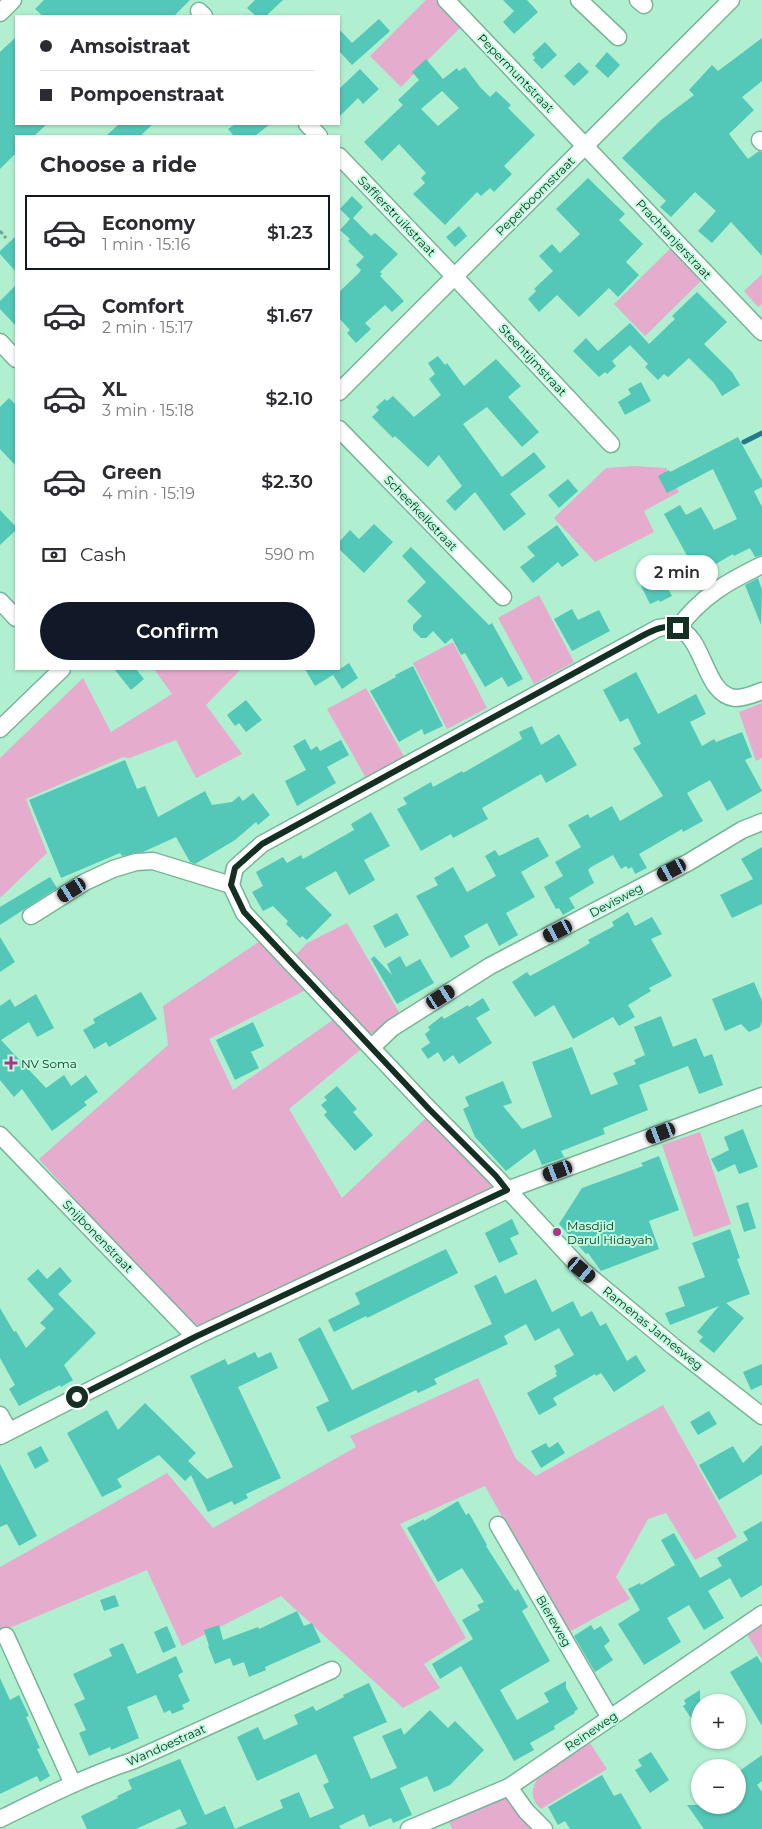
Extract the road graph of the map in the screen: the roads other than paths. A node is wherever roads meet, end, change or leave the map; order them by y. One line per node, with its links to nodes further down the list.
1 (13, 0): 5 (street)
2 (446, 0): 9 (street, Pepermuntstraat)
3 (579, 0): 6 (street)
4 (731, 0): 9 (street, Peperboomstraat)
5 (0, 13)
6 (618, 37)
7 (308, 125): 8 (street)
8 (318, 135)
9 (586, 146): 11 (street, Peperboomstraat); 12 (street, Prachtanjerstraat)
10 (340, 157): 11 (street, Saffierstruikstraat)
11 (454, 276): 15 (street, Peperboomstraat); 17 (street, Steentijmstraat)
12 (762, 332)
13 (0, 342): 14 (street)
14 (15, 358)
15 (340, 391)
16 (340, 430): 19 (street, Scheefkelkstraat)
17 (611, 444)
18 (762, 565): 22 (street)
19 (504, 597)
20 (0, 601): 21 (street)
21 (15, 617)
22 (678, 628): 24 (street); 27 (street)
23 (61, 670): 25 (street)
24 (762, 691)
25 (0, 729)
26 (762, 822): 29 (street, Devisweg)
27 (231, 885): 28 (street); 29 (street, Ramenas Jamesweg)
28 (31, 916)
29 (372, 1047): 32 (street, Ramenas Jamesweg)
30 (762, 1096): 32 (street)
31 (0, 1135): 33 (street, Snijbonenstraat)
32 (507, 1190): 33 (street); 35 (street, Ramenas Jamesweg)
33 (195, 1337): 36 (street)
34 (0, 1415): 36 (street)
35 (762, 1416)
36 (4, 1434)
37 (498, 1525): 41 (street, Biereweg)
38 (762, 1614): 41 (street, Reineweg)
39 (6, 1636): 42 (street)
40 (332, 1670): 42 (street, Wandoestraat)
41 (610, 1718): 43 (street, Reineweg)
42 (73, 1784): 44 (street, Wandoestraat)
43 (509, 1787): 45 (street, Reineweg); 46 (street)
44 (0, 1819)
45 (409, 1829)
46 (544, 1829)

